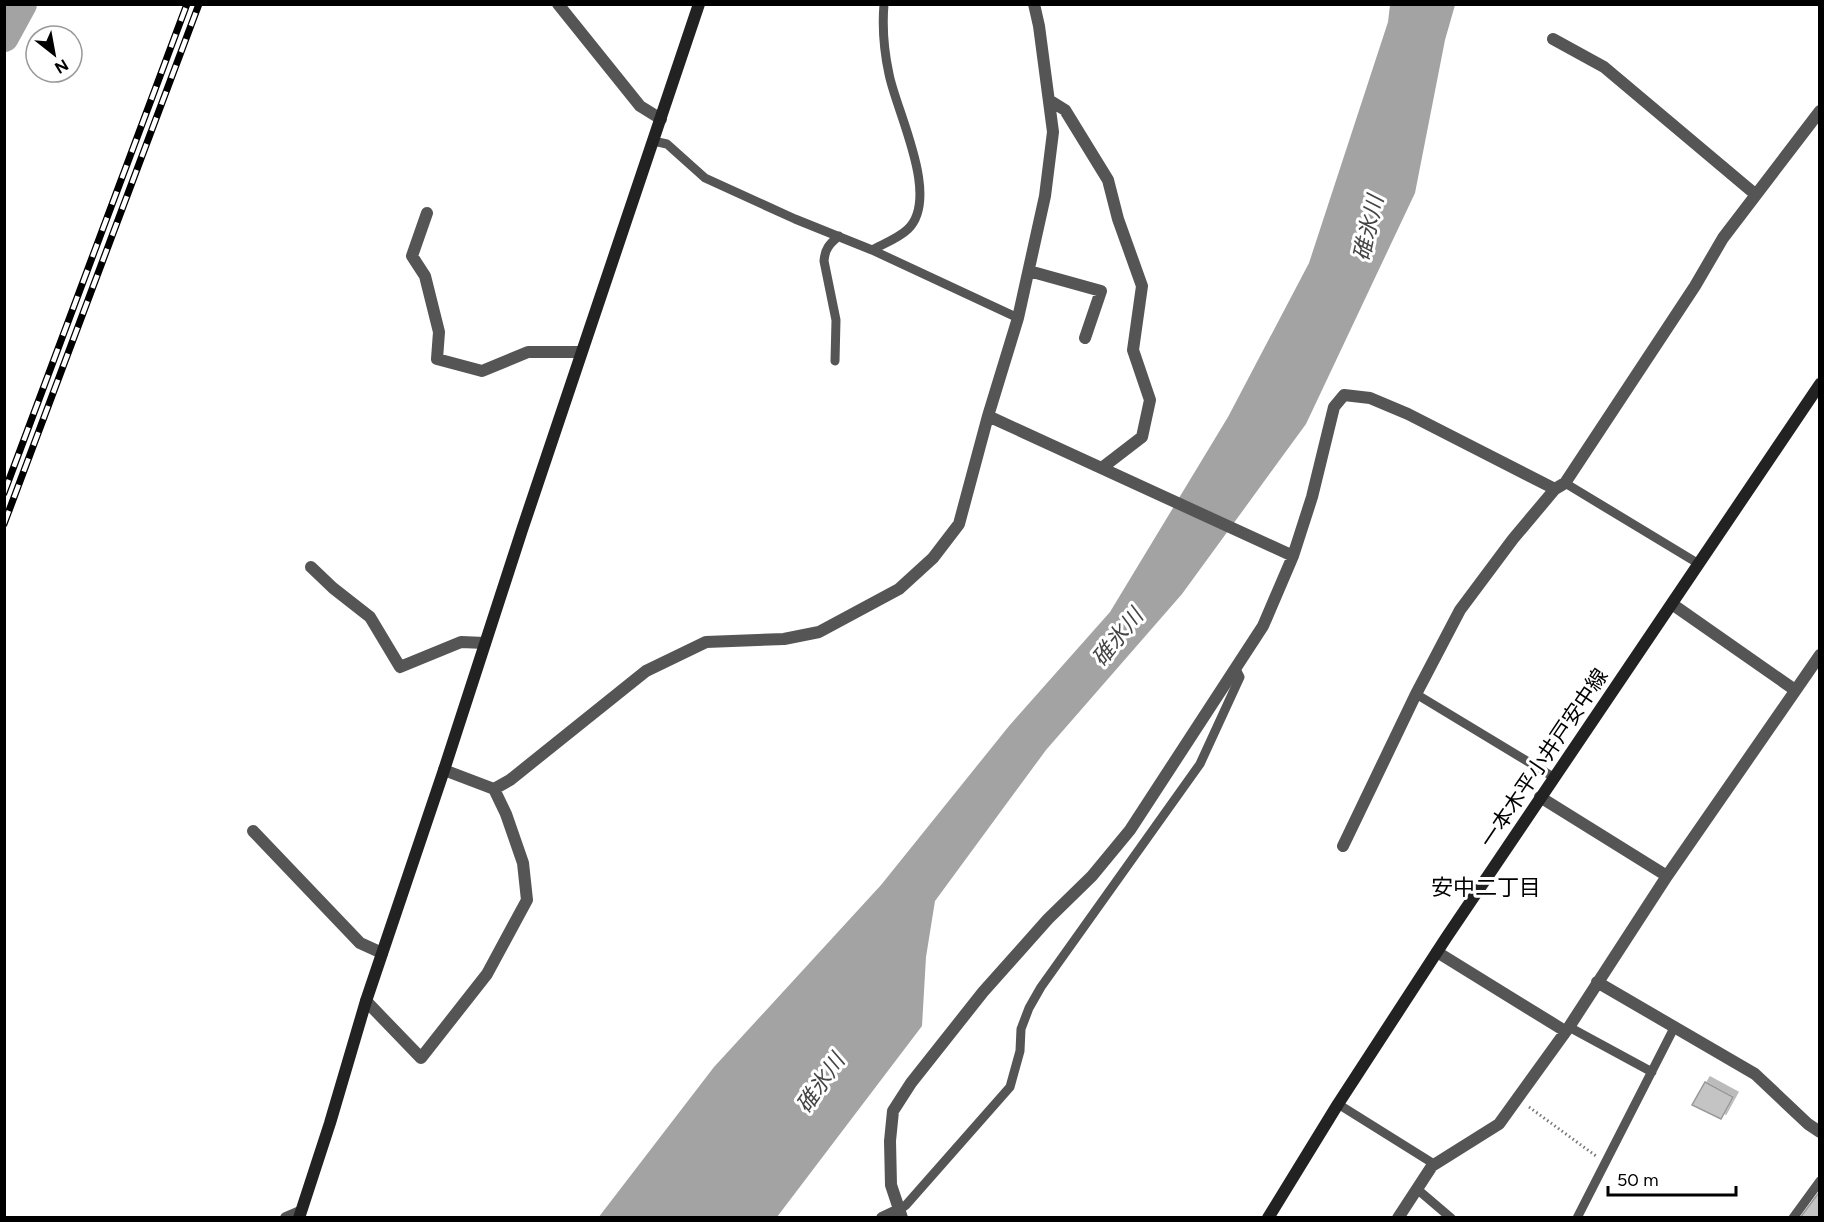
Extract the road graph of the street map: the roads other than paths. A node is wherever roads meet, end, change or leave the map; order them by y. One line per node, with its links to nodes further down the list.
1 (558, 4): 8 (street)
2 (699, 4): 8 (street)
3 (884, 4): 13 (lane)
4 (1034, 4): 6 (street)
5 (1553, 39): 10 (street)
6 (1049, 100): 14 (street); 21 (street)
7 (1820, 111): 10 (street)
8 (661, 119): 9 (street)
9 (653, 141): 12 (lane); 17 (street)
10 (1755, 194): 22 (street)
11 (426, 213): 17 (street)
12 (838, 236): 13 (lane); 18 (lane)
13 (872, 250): 15 (lane)
14 (1029, 271): 15 (street); 16 (street)
15 (1018, 318): 20 (street)
16 (1085, 339)
17 (581, 352): 27 (street)
18 (836, 361)
19 (1820, 384): 24 (street, 一本木平小井戸安中線)
20 (988, 416): 21 (street); 34 (street)
21 (1109, 470): 23 (street)
22 (1560, 486): 23 (street); 24 (lane); 31 (street)
23 (1287, 554): 29 (street)
24 (1699, 564): 26 (street, 一本木平小井戸安中線)
25 (311, 567): 27 (street)
26 (1672, 604): 30 (street); 33 (street, 一本木平小井戸安中線)
27 (485, 644): 32 (street)
28 (1820, 655): 30 (street)
29 (1236, 669): 51 (lane); 51 (street)
30 (1795, 690): 38 (street)
31 (1416, 694): 33 (lane); 37 (street)
32 (444, 770): 34 (street); 40 (street)
33 (1555, 778): 35 (street, 一本木平小井戸安中線)
34 (494, 789): 42 (street)
35 (1540, 797): 38 (street); 39 (street, 一本木平小井戸安中線)
36 (253, 831): 40 (street)
37 (1343, 846)
38 (1667, 876): 41 (street)
39 (1437, 952): 44 (street); 46 (street, 一本木平小井戸安中線)
40 (382, 953): 42 (street)
41 (1597, 982): 43 (street); 44 (street)
42 (366, 1001): 52 (street)
43 (1675, 1026): 45 (lane); 47 (street)
44 (1567, 1029): 45 (lane); 48 (street)
45 (1652, 1072): 58 (lane)
46 (1338, 1104): 48 (lane); 55 (street, 一本木平小井戸安中線)
47 (1820, 1132)
48 (1434, 1164): 50 (street)
49 (1820, 1181): 59 (lane)
50 (1417, 1189): 56 (street); 57 (lane)
51 (900, 1214): 53 (street)
52 (299, 1215): 54 (street)
53 (882, 1217)
54 (286, 1218)
55 (1268, 1218)
56 (1398, 1218)
57 (1451, 1218)
58 (1577, 1218)
59 (1793, 1218)

